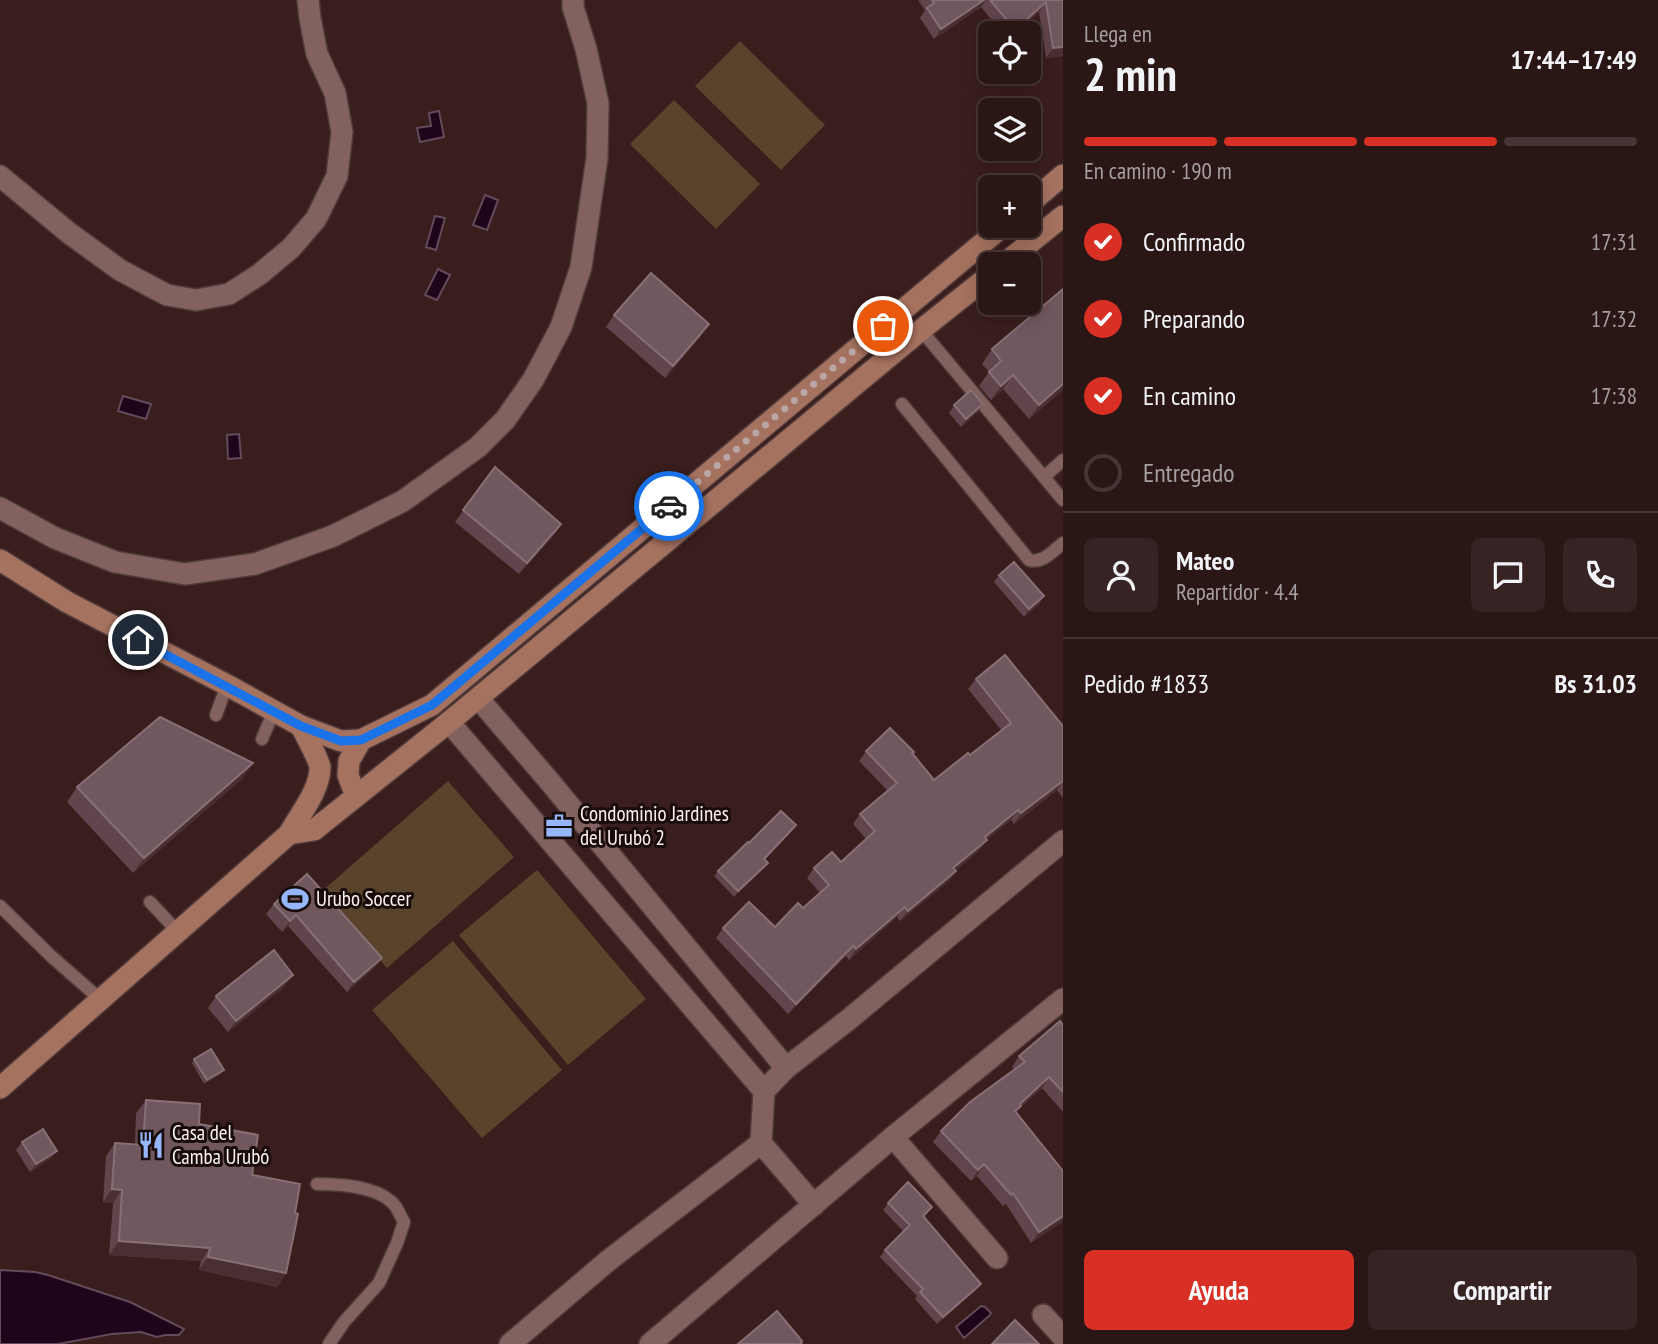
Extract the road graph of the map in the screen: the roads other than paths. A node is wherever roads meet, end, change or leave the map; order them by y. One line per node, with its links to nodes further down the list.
1 (308, 0): 4 (street)
2 (573, 0): 15 (street)
3 (1063, 175): 5 (main road)
4 (0, 176)
5 (1041, 194)
6 (1062, 220): 8 (main road)
7 (989, 238): 25 (main road)
8 (1019, 252)
9 (978, 285): 10 (main road)
10 (921, 330): 13 (lane); 19 (main road)
11 (902, 404): 16 (lane)
12 (1063, 460): 13 (lane)
13 (1044, 477): 14 (lane)
14 (1063, 500)
15 (0, 508)
16 (1063, 543)
17 (0, 560): 18 (main road)
18 (227, 685): 20 (main road); 21 (lane)
19 (478, 698): 22 (main road); 34 (street)
20 (274, 711): 23 (main road); 24 (lane)
21 (216, 715)
22 (449, 722): 26 (main road); 36 (street)
23 (301, 726): 25 (main road); 27 (main road)
24 (262, 739)
25 (361, 740): 26 (main road)
26 (358, 794): 27 (main road)
27 (289, 834): 31 (main road)
28 (1063, 841): 34 (street)
29 (150, 902): 31 (lane)
30 (0, 906): 33 (lane)
31 (178, 932): 33 (main road)
32 (1063, 999): 37 (street)
33 (101, 1000): 35 (main road)
34 (786, 1068): 36 (street)
35 (0, 1088)
36 (764, 1091): 38 (street)
37 (893, 1137): 40 (street); 41 (street)
38 (761, 1143): 40 (street); 45 (street)
39 (317, 1184): 44 (lane)
40 (814, 1205): 46 (street)
41 (997, 1258)
42 (1043, 1315): 43 (street)
43 (1063, 1338)
44 (329, 1344)
45 (510, 1344)
46 (650, 1344)

